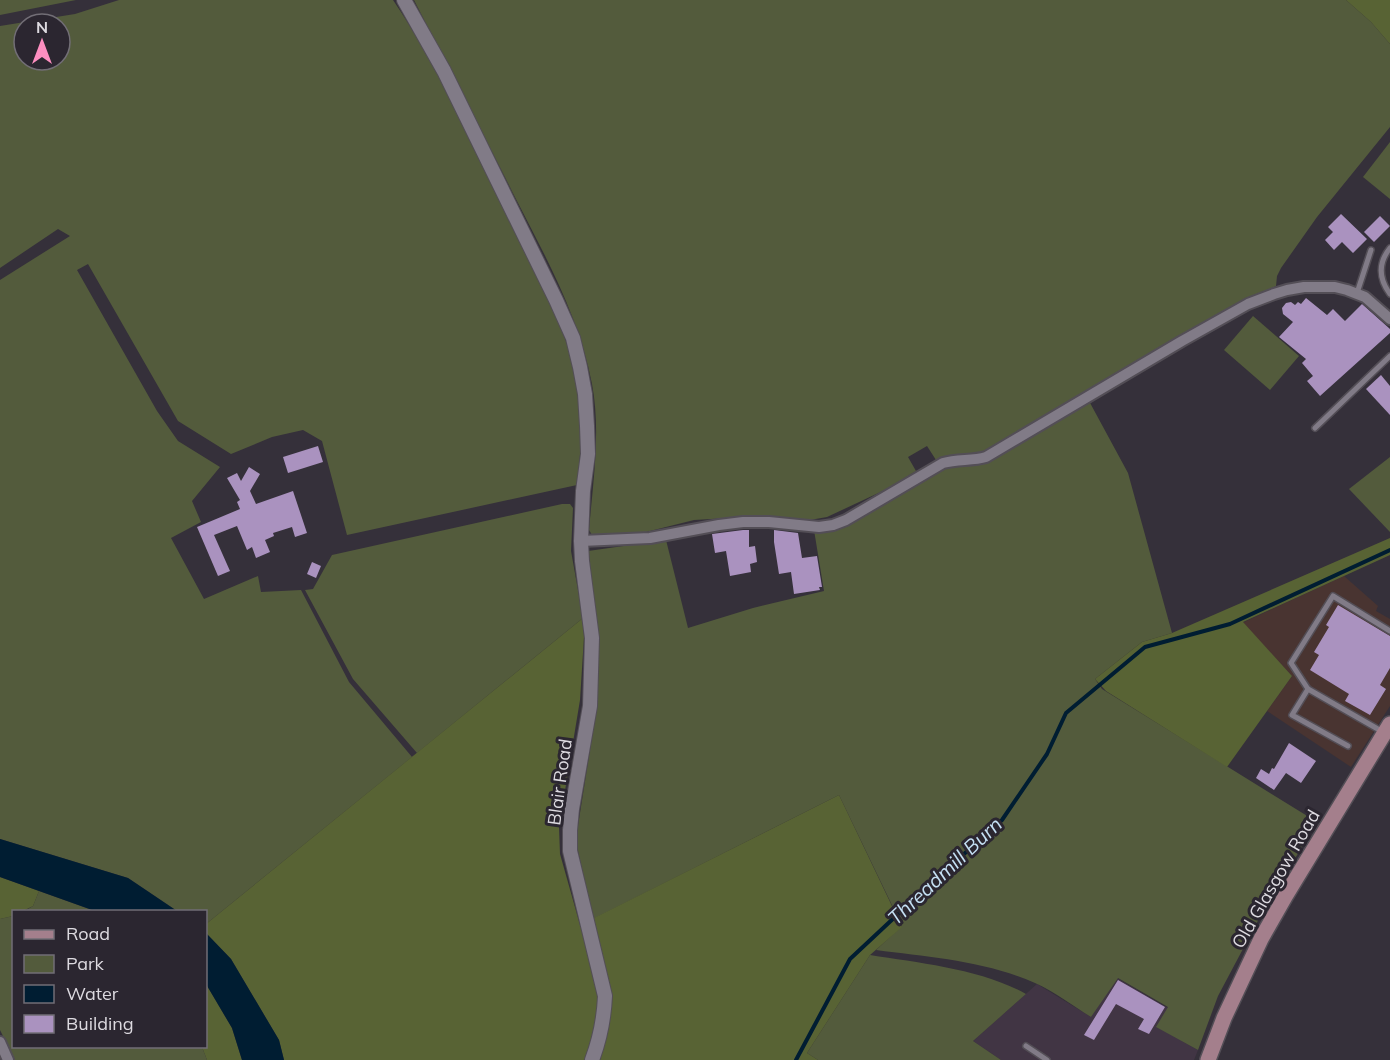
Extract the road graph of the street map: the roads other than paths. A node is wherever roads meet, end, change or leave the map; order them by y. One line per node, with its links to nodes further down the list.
1 (404, 0): 9 (street, Blair Road)
2 (1390, 248): 5 (lane)
3 (1371, 250): 4 (lane)
4 (1357, 293): 6 (street); 9 (street)
5 (1390, 294)
6 (1390, 319)
7 (1390, 356): 8 (lane)
8 (1315, 428)
9 (581, 541): 17 (street, Blair Road)
10 (1390, 631): 11 (lane)
11 (1308, 689): 12 (lane); 13 (lane)
12 (1387, 729): 19 (main road, Old Glasgow Road)
13 (1348, 746)
14 (0, 1042): 16 (street)
15 (1026, 1047): 18 (lane)
16 (8, 1060)
17 (592, 1060)
18 (1047, 1060)
19 (1208, 1060)

